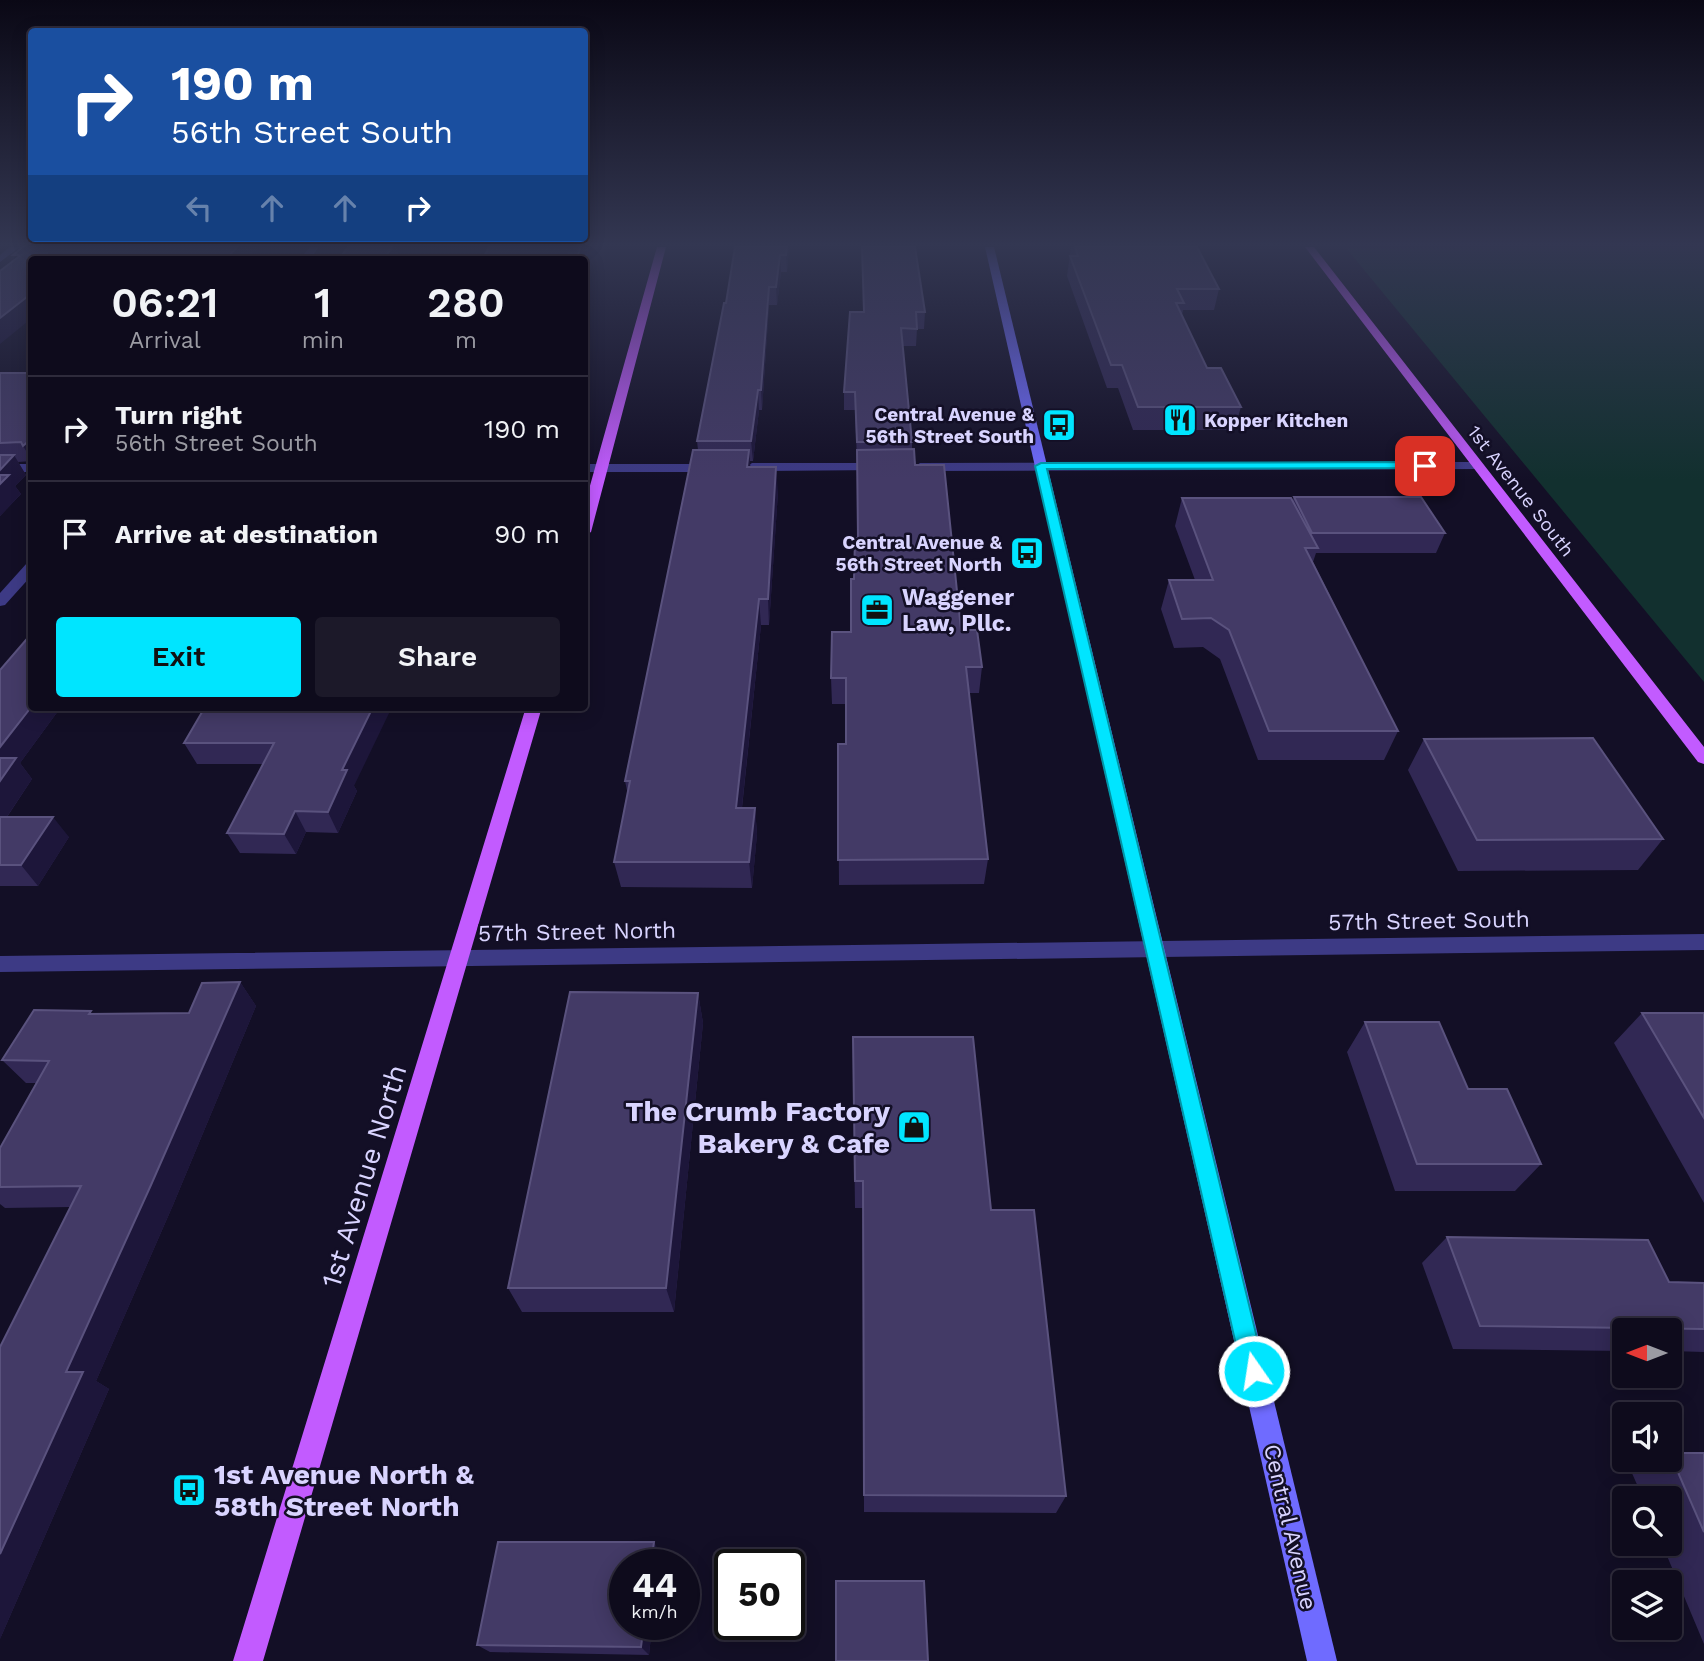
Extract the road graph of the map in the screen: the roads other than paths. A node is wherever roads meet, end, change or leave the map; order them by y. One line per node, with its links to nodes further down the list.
1 (641, 325): 13 (main road)
2 (1007, 325): 4 (main road, Central Avenue)
3 (1368, 325): 5 (main road, 1st Avenue South)
4 (1041, 466): 5 (street); 9 (street); 20 (main road, Central Avenue)
5 (1476, 466): 18 (main road, 1st Avenue South)
6 (728, 467): 13 (street)
7 (741, 467): 8 (street)
8 (893, 467)
9 (907, 467)
10 (0, 468): 11 (street)
11 (28, 468)
12 (588, 468): 13 (street)
13 (603, 468): 14 (main road)
14 (588, 519)
15 (28, 570): 16 (street)
16 (0, 602)
17 (533, 711): 21 (main road, 1st Avenue North)
18 (1704, 758)
19 (1704, 942): 20 (street, 57th Street South)
20 (1154, 949): 21 (street, 57th Street North); 24 (main road, Central Avenue)
21 (461, 957): 22 (street, 57th Street North); 23 (main road, 1st Avenue North)
22 (0, 964)
23 (248, 1661)
24 (1322, 1661)

